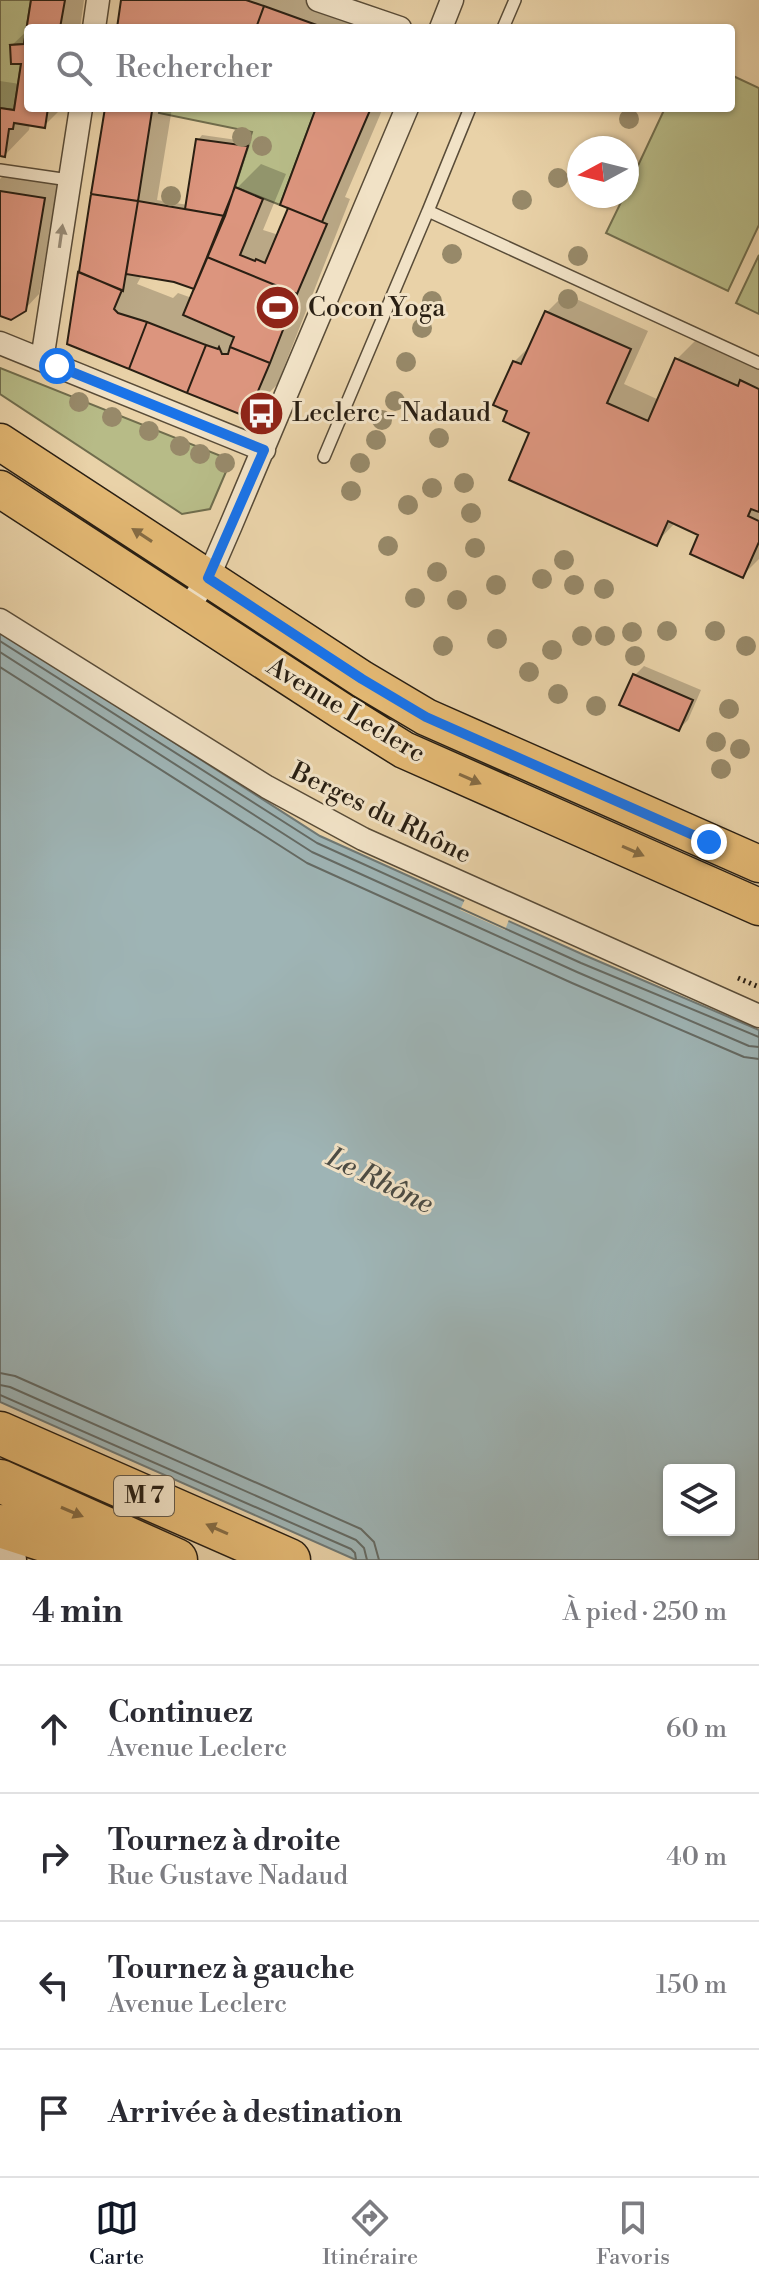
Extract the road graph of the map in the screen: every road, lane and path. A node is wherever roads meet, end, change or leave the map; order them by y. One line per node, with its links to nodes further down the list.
1 (98, 0): 5 (street)
2 (318, 0): 6 (street)
3 (452, 0): 7 (street)
4 (515, 0): 8 (lane)
5 (95, 24)
6 (388, 24)
7 (443, 24)
8 (505, 24)
9 (80, 112): 13 (street)
10 (405, 112): 19 (street)
11 (468, 112): 14 (lane)
12 (0, 170): 13 (lane)
13 (69, 180): 16 (street, one-way to 13)
14 (428, 211): 17 (lane); 20 (lane)
15 (0, 343): 16 (street)
16 (42, 360): 19 (street)
17 (759, 363)
18 (0, 442): 22 (main road, Avenue Leclerc, one-way to 18)
19 (264, 450): 22 (street)
20 (324, 457)
21 (0, 489): 23 (main road, Avenue Leclerc)
22 (208, 578): 23 (street); 25 (main road, Avenue Leclerc)
23 (186, 611): 25 (main road, Avenue Leclerc, one-way to 25)
24 (0, 620): 28 (street, Berges du Rhône)
25 (751, 877)
26 (733, 976): 27 (path)
27 (759, 987)
28 (759, 1016)
29 (0, 1433): 36 (highway, M 7, one-way to 29)
30 (0, 1481): 35 (highway, M 7, one-way to 35)
31 (0, 1526): 34 (highway)
32 (0, 1556): 33 (street)
33 (10, 1560)
34 (106, 1560)
35 (176, 1560)
36 (289, 1560)

